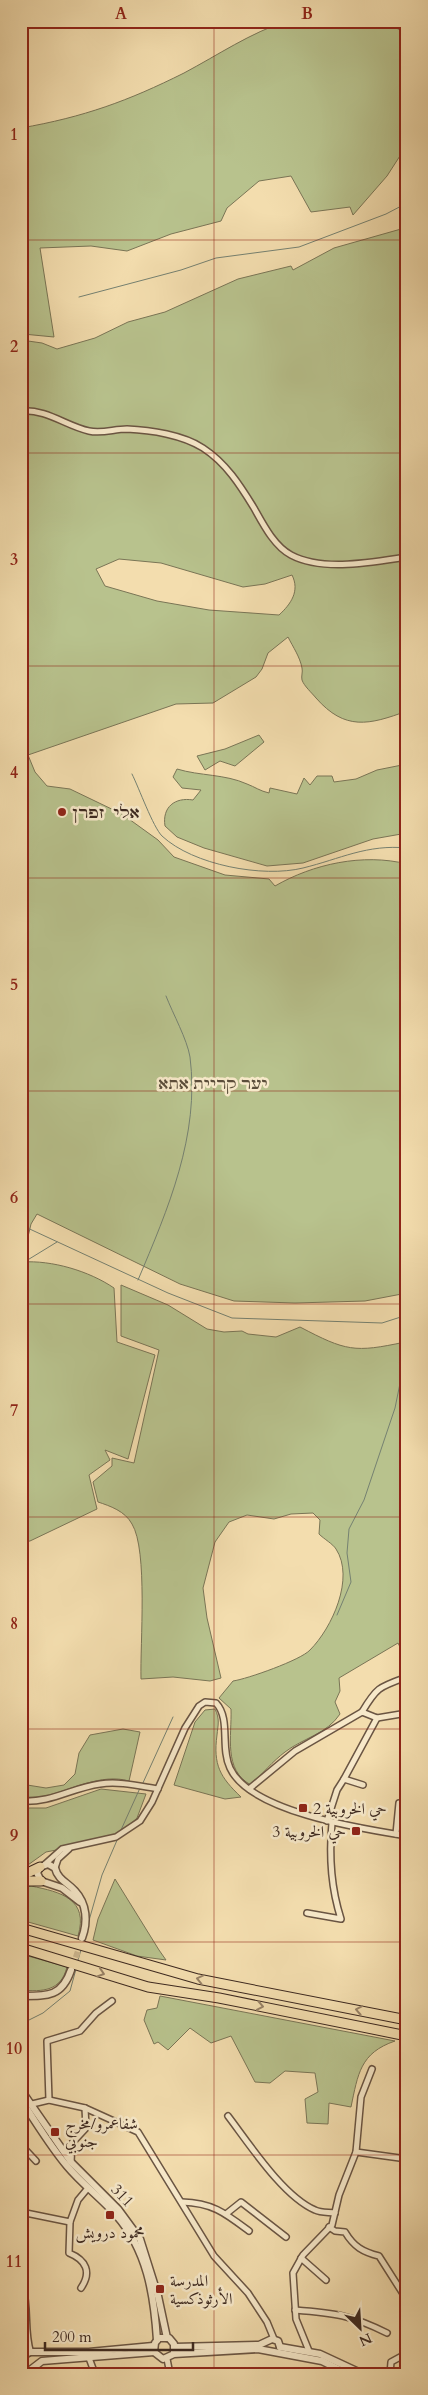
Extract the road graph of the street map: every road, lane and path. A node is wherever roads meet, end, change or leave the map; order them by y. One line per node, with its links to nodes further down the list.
1 (21, 411): 2 (street)
2 (407, 556)
3 (407, 1677): 4 (street)
4 (362, 1712): 6 (street); 10 (street)
5 (407, 1713): 6 (street)
6 (377, 1718): 7 (street)
7 (344, 1779): 8 (street); 13 (street)
8 (363, 1785)
9 (158, 1789): 10 (street); 11 (street); 16 (street)
10 (249, 1789): 13 (street)
11 (21, 1800)
12 (399, 1803): 14 (street)
13 (329, 1822): 14 (street); 23 (street)
14 (396, 1834): 15 (street)
15 (407, 1836)
16 (71, 1848): 17 (street); 18 (street)
17 (42, 1866): 18 (street); 19 (highway); 21 (street)
18 (56, 1872): 21 (street); 22 (street)
19 (21, 1876)
20 (21, 1881): 21 (highway)
21 (45, 1882): 22 (street)
22 (80, 1902): 25 (street)
23 (306, 1913)
24 (21, 1928): 30 (highway, one-way to 24)
25 (82, 1938)
26 (21, 1948): 31 (highway, one-way to 31)
27 (71, 1970): 28 (street)
28 (21, 1996)
29 (112, 2002): 35 (street)
30 (407, 2020)
31 (407, 2036)
32 (372, 2069): 40 (street)
33 (21, 2090): 36 (street, 311)
34 (21, 2100): 36 (street, 311)
35 (49, 2100): 36 (street); 37 (street)
36 (28, 2105): 43 (street, 311); 44 (street, 311)
37 (85, 2108): 43 (street); 45 (street)
38 (228, 2116): 47 (street)
39 (21, 2145): 42 (street)
40 (356, 2152): 41 (street); 47 (street)
41 (407, 2159)
42 (36, 2161)
43 (71, 2162): 61 (street, 311)
44 (88, 2188): 49 (street); 63 (street, 311)
45 (182, 2202): 48 (street); 62 (street)
46 (21, 2212): 49 (street)
47 (335, 2213): 50 (street)
48 (226, 2214): 51 (street); 52 (street)
49 (70, 2222): 56 (street)
50 (330, 2227): 53 (street); 57 (street)
51 (249, 2230)
52 (286, 2237)
53 (301, 2258): 54 (street); 58 (street)
54 (326, 2280)
55 (21, 2282): 59 (street)
56 (81, 2288)
57 (407, 2300)
58 (295, 2310): 60 (street); 69 (street)
59 (24, 2327): 70 (street)
60 (387, 2332)
61 (167, 2338): 63 (street); 68 (street)
62 (274, 2339): 64 (street); 67 (street)
63 (157, 2340): 65 (street)
64 (267, 2343): 66 (street); 68 (street)
65 (154, 2349): 71 (street); 74 (street); 75 (street)
66 (267, 2350): 67 (street); 68 (street)
67 (277, 2350): 69 (street); 80 (street)
68 (175, 2351): 75 (street)
69 (309, 2351): 81 (street)
70 (30, 2352): 71 (street); 73 (street)
71 (38, 2353): 76 (street)
72 (407, 2356): 82 (street)
73 (21, 2357)
74 (90, 2358): 76 (street); 78 (street)
75 (167, 2359): 79 (street)
76 (42, 2361): 77 (street)
77 (27, 2373)
78 (95, 2374)
79 (170, 2374)
80 (348, 2374)
81 (363, 2374)
82 (390, 2374)

